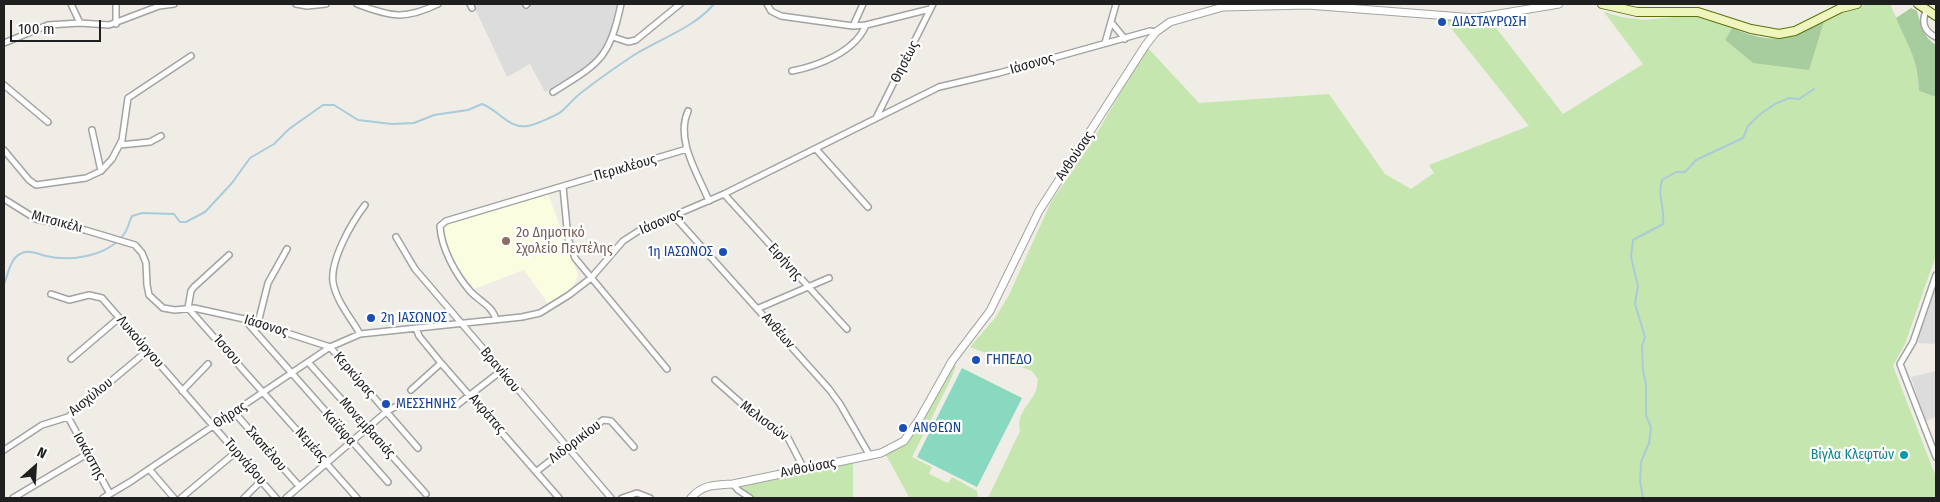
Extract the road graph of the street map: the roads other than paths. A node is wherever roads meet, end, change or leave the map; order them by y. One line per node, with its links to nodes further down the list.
1 (72, 4): 22 (street)
2 (116, 4): 23 (street)
3 (174, 4): 23 (street)
4 (296, 4): 5 (street)
5 (326, 4)
6 (358, 4): 7 (street)
7 (438, 4)
8 (621, 4): 27 (street)
9 (680, 4): 27 (street)
10 (767, 4): 25 (street)
11 (863, 4): 25 (street)
12 (1116, 4): 21 (street)
13 (1558, 4): 17 (street, Ανθούσας)
14 (1602, 4): 15 (main road)
15 (1856, 4)
16 (1918, 4): 19 (main road)
17 (1331, 5): 26 (street, Ανθούσας)
18 (932, 6): 24 (street); 37 (street, Θησέως)
19 (1927, 9): 20 (main road); 28 (street)
20 (1936, 16)
21 (1112, 22): 29 (street); 31 (street)
22 (80, 23): 23 (street); 30 (street)
23 (116, 24)
24 (866, 25): 25 (street); 33 (street)
25 (853, 26)
26 (1156, 32): 29 (street, Ιάσονος); 98 (street, Ανθούσας)
27 (613, 37): 35 (street)
28 (1936, 37)
29 (1125, 39): 31 (street, Ιάσονος)
30 (4, 43)
31 (1105, 43): 37 (street, Ιάσονος)
32 (191, 56): 41 (street)
33 (792, 71)
34 (4, 85): 38 (street)
35 (553, 92)
36 (688, 111): 43 (street)
37 (876, 119): 42 (street, Ιάσονος)
38 (48, 122)
39 (92, 130): 45 (street)
40 (161, 136): 41 (street)
41 (120, 145): 45 (street)
42 (816, 148): 47 (street, Ιάσονος); 51 (street)
43 (687, 149): 46 (street, Περικλέους); 49 (street)
44 (4, 150): 45 (street)
45 (101, 171)
46 (563, 187): 58 (street); 66 (street, Περικλέους)
47 (724, 194): 49 (street, Ιάσονος); 60 (street, Ειρήνης)
48 (4, 199): 54 (street, Μιτσικέλι)
49 (709, 201): 52 (street, Ιάσονος)
50 (366, 205): 71 (street)
51 (868, 206)
52 (674, 216): 58 (street, Ιάσονος); 63 (street, Ανθέων)
53 (396, 237): 68 (street, Βρανίκου)
54 (127, 242): 62 (street, Ιάσονος)
55 (287, 249): 67 (street)
56 (229, 255): 62 (street)
57 (1936, 276): 99 (street)
58 (591, 278): 66 (street, Ιάσονος); 78 (street)
59 (829, 278): 60 (street)
60 (807, 286): 63 (street); 70 (street, Ειρήνης)
61 (51, 294): 64 (street, Λυκούργου)
62 (188, 308): 65 (street, Ιάσονος); 84 (street, Ίσσου)
63 (759, 308): 98 (street, Ανθέων)
64 (119, 318): 73 (street, Λυκούργου); 74 (street)
65 (244, 319): 67 (street, Ιάσονος); 80 (street, Καϊάφα)
66 (496, 320): 68 (street, Ιάσονος)
67 (258, 323): 72 (street, Ιάσονος)
68 (461, 324): 69 (street, Ιάσονος); 79 (street, Βρανίκου)
69 (416, 328): 71 (street, Ιάσονος); 76 (street, Ακράτας)
70 (846, 329)
71 (360, 334): 72 (street, Ιάσονος)
72 (330, 347): 75 (street, Θήρας); 87 (street, Κερκύρας)
73 (147, 351): 83 (street, Λυκούργου); 88 (street, Αισχύλου)
74 (71, 359)
75 (308, 362): 80 (street, Θήρας); 90 (street, Μονεμβασιάς)
76 (441, 363): 82 (street); 85 (street, Ακράτας)
77 (208, 364): 83 (street)
78 (667, 369)
79 (501, 371): 85 (street); 94 (street, Βρανίκου)
80 (290, 374): 84 (street, Θήρας); 91 (street, Καϊάφα)
81 (715, 380): 101 (street, Μελισσών)
82 (411, 390)
83 (182, 391): 89 (street, Λυκούργου)
84 (264, 392): 86 (street, Θήρας); 100 (street, Νεμέας)
85 (470, 395): 87 (street); 103 (street, Ακράτας)
86 (234, 412): 89 (street, Θήρας); 107 (street, Σκοπέλου)
87 (386, 412): 90 (street); 93 (street, Κερκύρας)
88 (68, 417): 95 (street, Αισχύλου); 97 (street, Ιοκάστης)
89 (213, 426): 96 (street, Τυρνάβου); 102 (street, Θήρας)
90 (368, 428): 91 (street); 109 (street, Μονεμβασιάς)
91 (352, 442): 100 (street); 105 (street, Καϊάφα)
92 (634, 447): 94 (street, Λιδορικίου)
93 (418, 448)
94 (568, 448): 103 (street, Λιδορικίου); 119 (street, Βρανίκου)
95 (4, 450)
96 (236, 452): 104 (street, Τυρνάβου); 113 (street)
97 (87, 454): 108 (street, Ιοκάστης); 110 (street)
98 (870, 456): 101 (street, Ανθούσας)
99 (1936, 457)
100 (327, 463): 107 (street); 117 (street, Νεμέας)
101 (804, 469): 106 (street, Ανθούσας)
102 (149, 470): 108 (street, Θήρας); 112 (street)
103 (537, 471): 118 (street, Ακράτας)
104 (262, 481): 114 (street); 115 (street, Τυρνάβου)
105 (388, 482)
106 (733, 484): 122 (street, Ανθούσας); 123 (street)
107 (299, 486): 116 (street)
108 (110, 494): 111 (street, Θήρας)
109 (426, 494)
110 (13, 498)
111 (103, 498)
112 (174, 498)
113 (181, 498)
114 (244, 498)
115 (276, 498)
116 (286, 498)
117 (357, 498)
118 (559, 498)
119 (611, 498)
120 (622, 498): 121 (street)
121 (650, 498)
122 (691, 498)
123 (750, 498)

